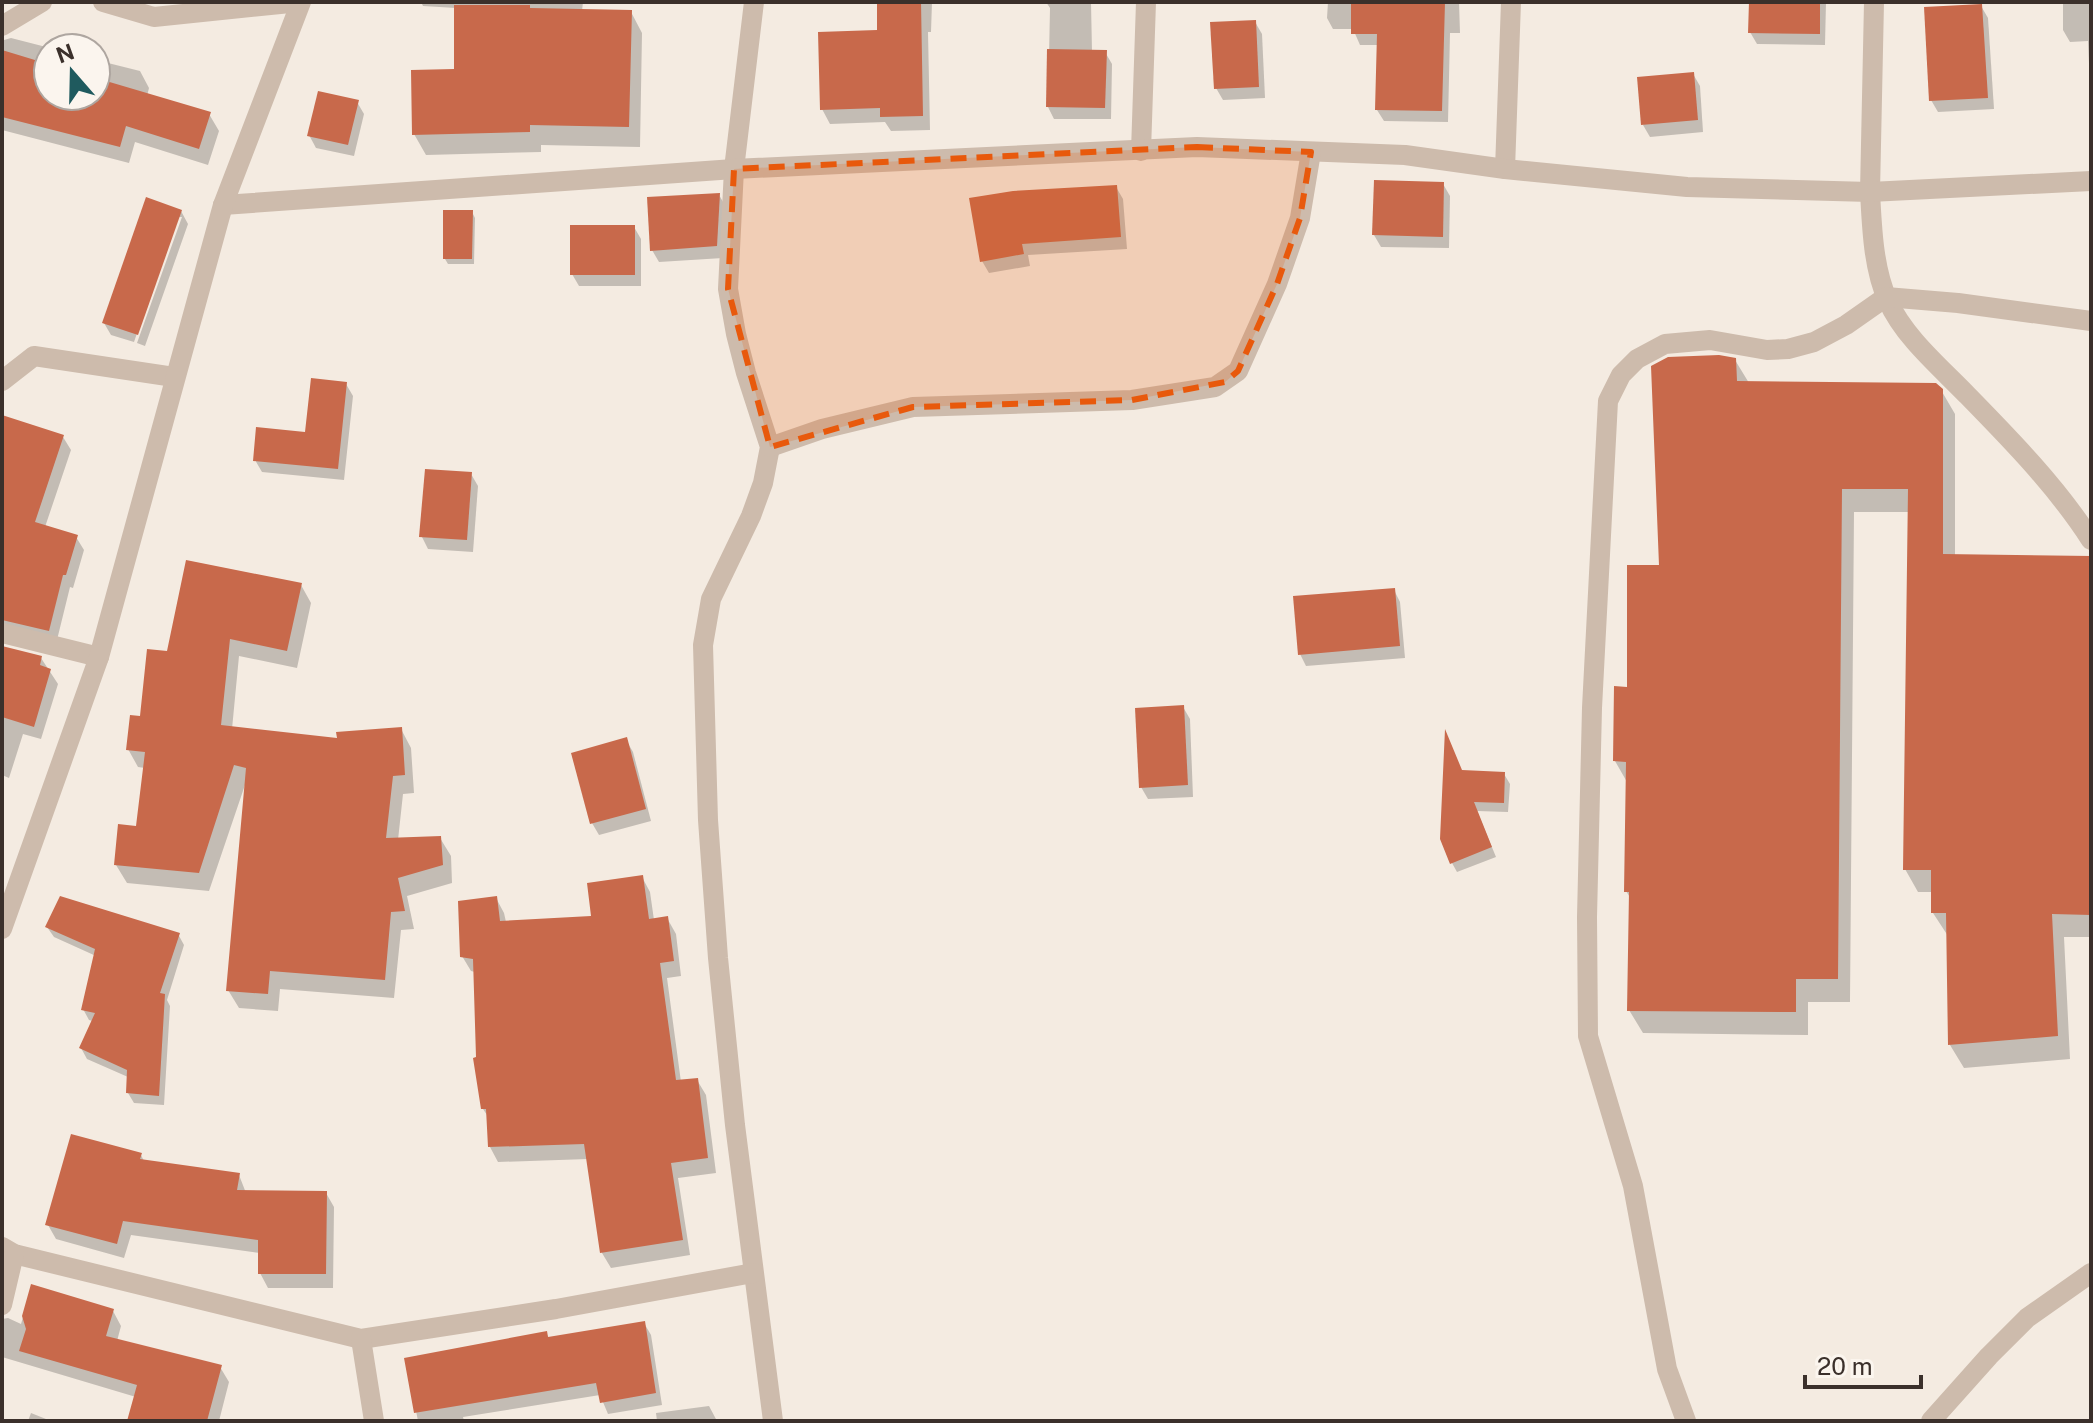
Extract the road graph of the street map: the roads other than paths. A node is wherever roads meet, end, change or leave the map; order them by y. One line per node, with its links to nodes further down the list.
1 (42, 2): 8 (street)
2 (103, 2): 3 (street)
3 (300, 2): 15 (street)
4 (754, 2): 11 (street)
5 (1146, 2): 9 (street)
6 (1511, 2): 12 (street)
7 (1874, 2): 14 (street)
8 (2, 26)
9 (1141, 151): 10 (street); 11 (street)
10 (1311, 152): 12 (street); 20 (street)
11 (734, 169): 15 (street); 20 (street)
12 (1505, 169): 14 (street)
13 (2091, 181): 14 (street)
14 (1870, 192): 16 (street)
15 (223, 205): 18 (street)
16 (1886, 297): 17 (street); 21 (street); 32 (street)
17 (2091, 321)
18 (174, 377): 19 (street); 23 (street)
19 (2, 381)
20 (770, 447): 26 (street)
21 (2091, 540)
22 (2, 633): 23 (street)
23 (99, 657): 24 (street)
24 (2, 929)
25 (8, 1251): 28 (street); 29 (street)
26 (753, 1273): 29 (street); 31 (street)
27 (2091, 1273): 33 (street)
28 (2, 1305)
29 (361, 1339): 30 (street)
30 (374, 1421)
31 (773, 1421)
32 (1686, 1421)
33 (1931, 1421)

